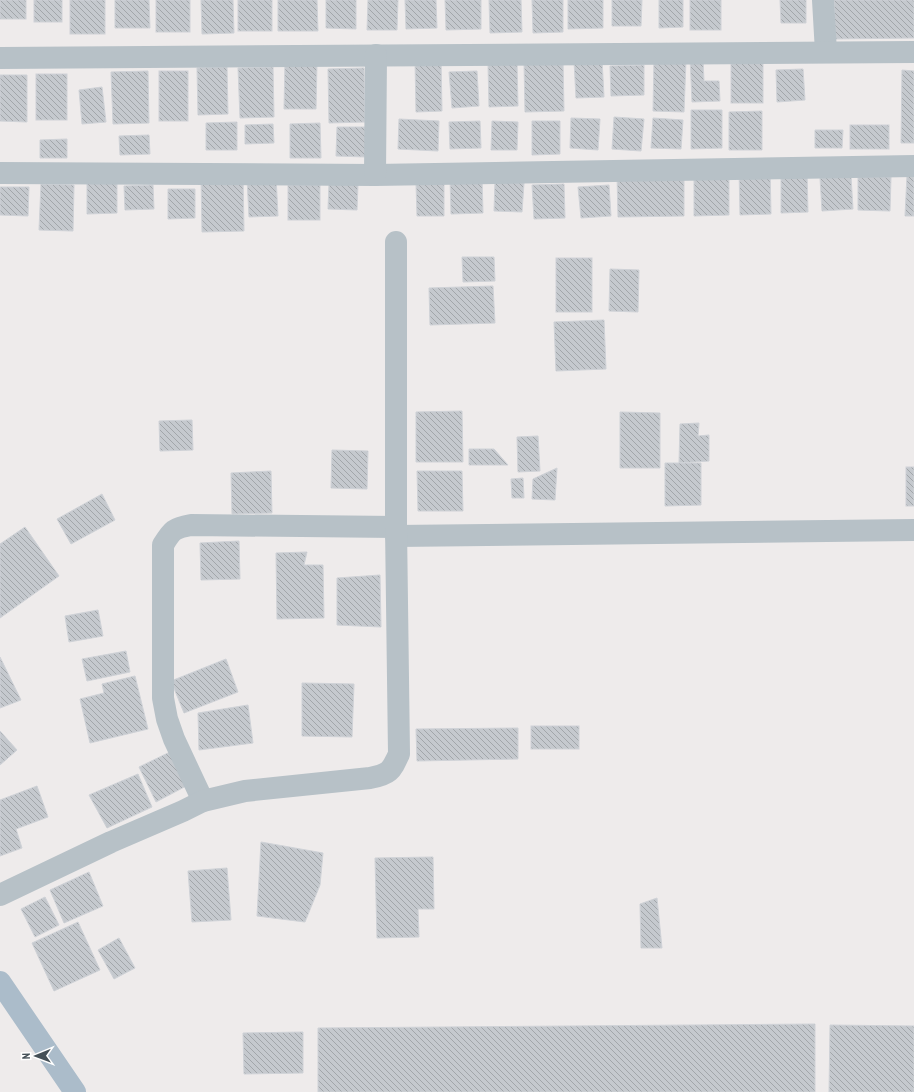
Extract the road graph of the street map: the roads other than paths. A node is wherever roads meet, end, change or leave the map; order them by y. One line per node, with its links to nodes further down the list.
1 (823, 0): 2 (street)
2 (826, 52): 3 (street); 4 (street)
3 (914, 52)
4 (376, 55): 5 (street); 8 (street)
5 (0, 58)
6 (914, 166): 8 (street)
7 (0, 173): 8 (street)
8 (375, 174)
9 (396, 242): 11 (street)
10 (914, 530): 11 (street)
11 (396, 532): 12 (street); 12 (street)
12 (203, 801): 13 (street)
13 (0, 894)
14 (0, 982): 15 (main road)
15 (75, 1092)

